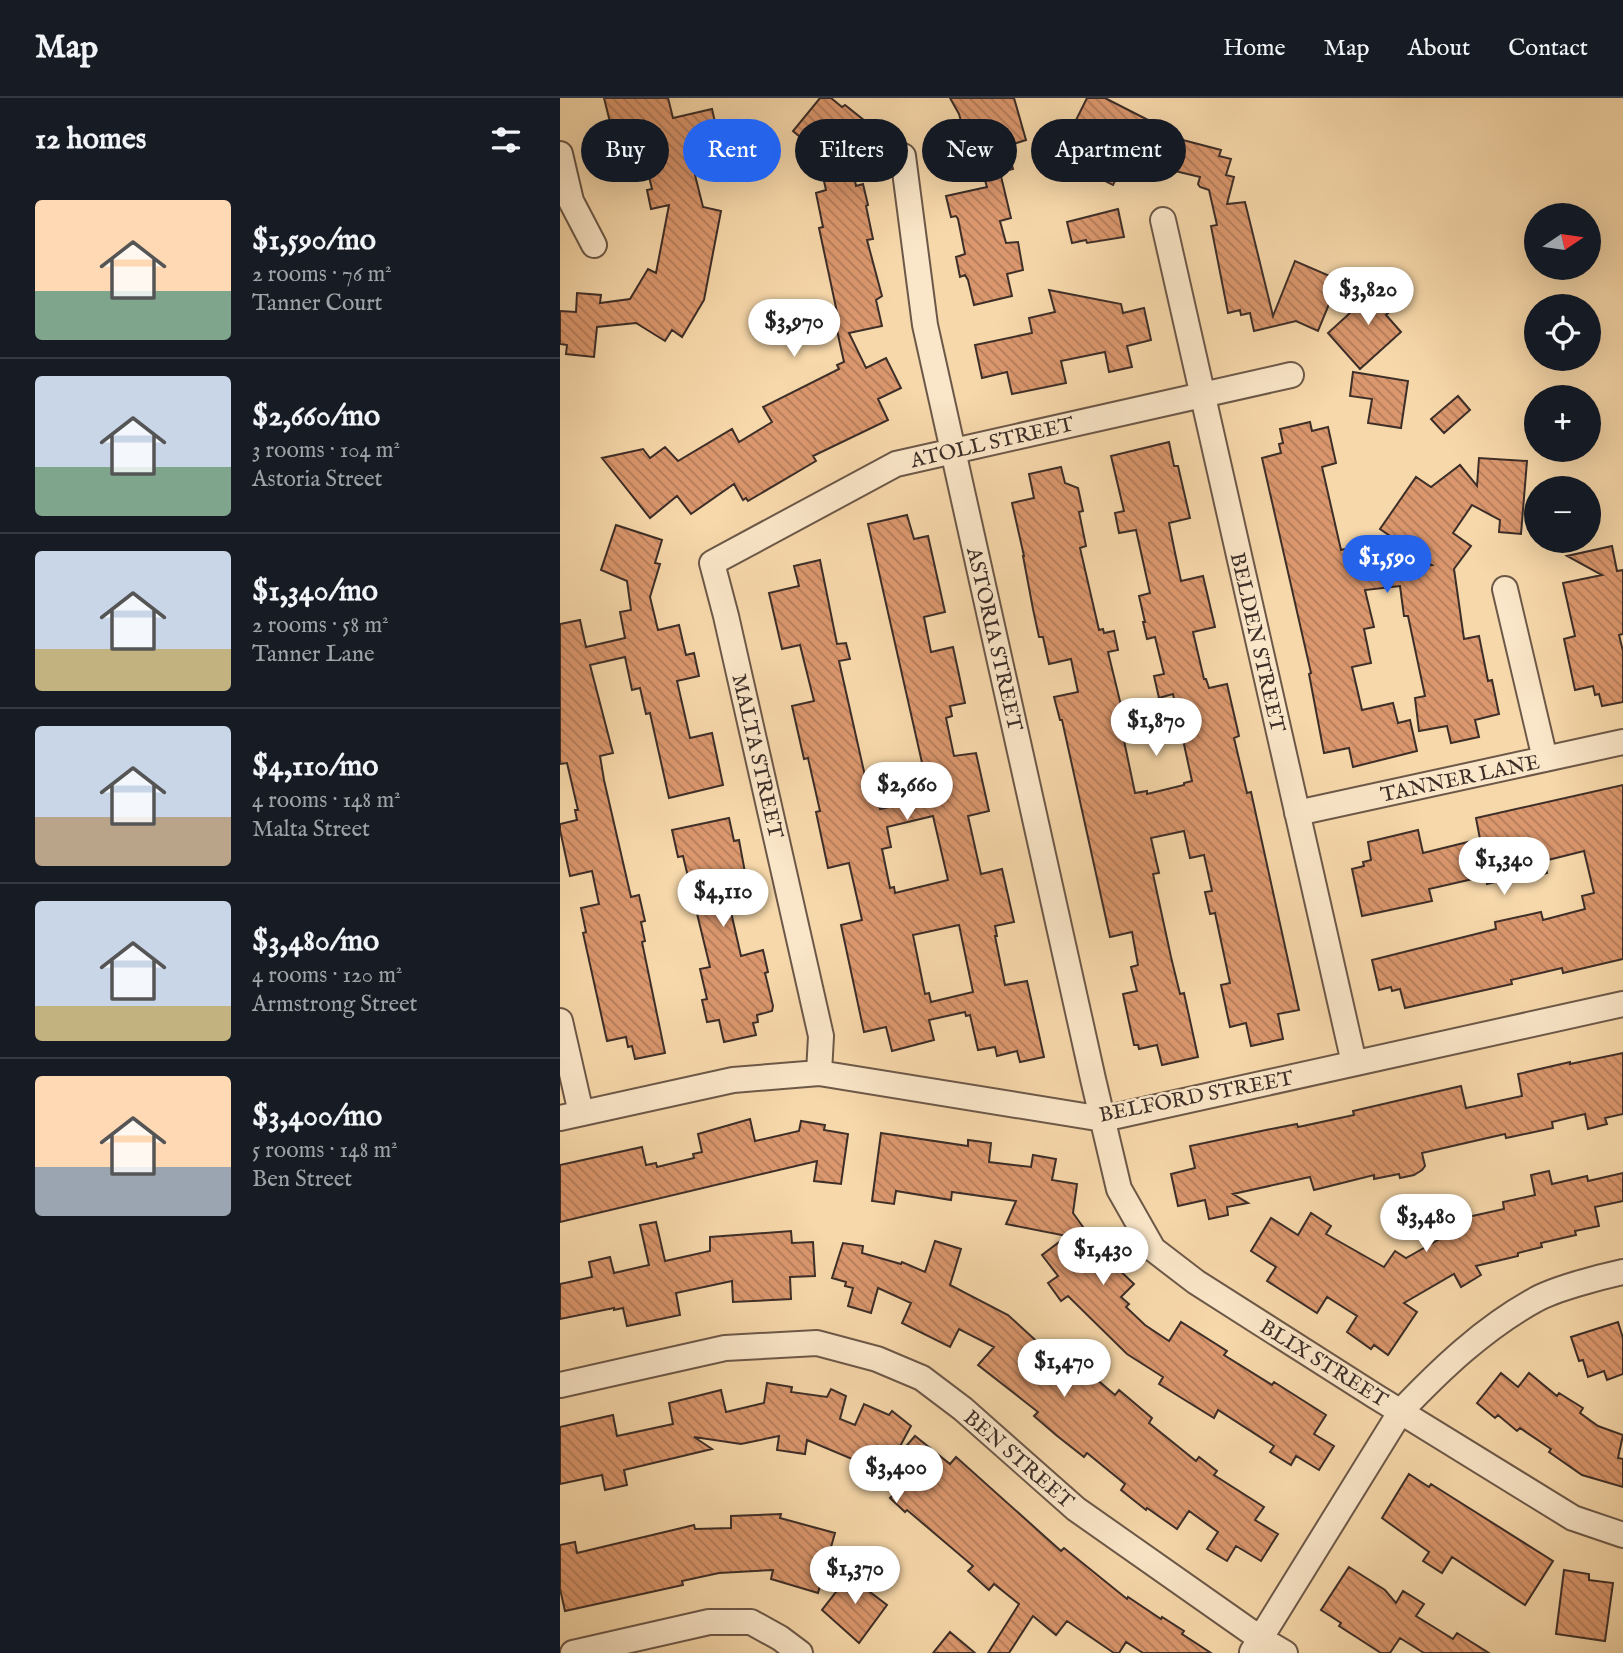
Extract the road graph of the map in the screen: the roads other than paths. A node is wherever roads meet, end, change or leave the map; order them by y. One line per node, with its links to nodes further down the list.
1 (560, 154): 4 (street)
2 (906, 182): 7 (street, ASTORIA STREET)
3 (1163, 220): 6 (street, BELDEN STREET)
4 (594, 245)
5 (1291, 375): 6 (street, ATOLL STREET)
6 (1203, 395): 7 (street, ATOLL STREET); 12 (street, BELDEN STREET)
7 (953, 451): 8 (street, ATOLL STREET); 18 (street, ASTORIA STREET)
8 (712, 563): 16 (street, MALTA STREET)
9 (1505, 589): 11 (street)
10 (1623, 742): 11 (street, TANNER LANE)
11 (1545, 759): 12 (street, TANNER LANE)
12 (1297, 813): 15 (street, BELDEN STREET)
13 (1623, 1004): 15 (street, BELFORD STREET)
14 (560, 1021): 17 (street)
15 (1354, 1063): 18 (street, BELFORD STREET)
16 (819, 1073): 17 (street, BELFORD STREET); 18 (street, BELFORD STREET)
17 (570, 1115)
18 (1102, 1119): 21 (street, BLIX STREET)
19 (1623, 1272): 21 (street)
20 (560, 1385): 23 (street, BEN STREET)
21 (1401, 1411): 22 (street, BLIX STREET); 23 (street)
22 (1623, 1535)
23 (1256, 1646): 26 (street, BEN STREET)
24 (573, 1653): 25 (street)
25 (800, 1653)
26 (1285, 1653)

